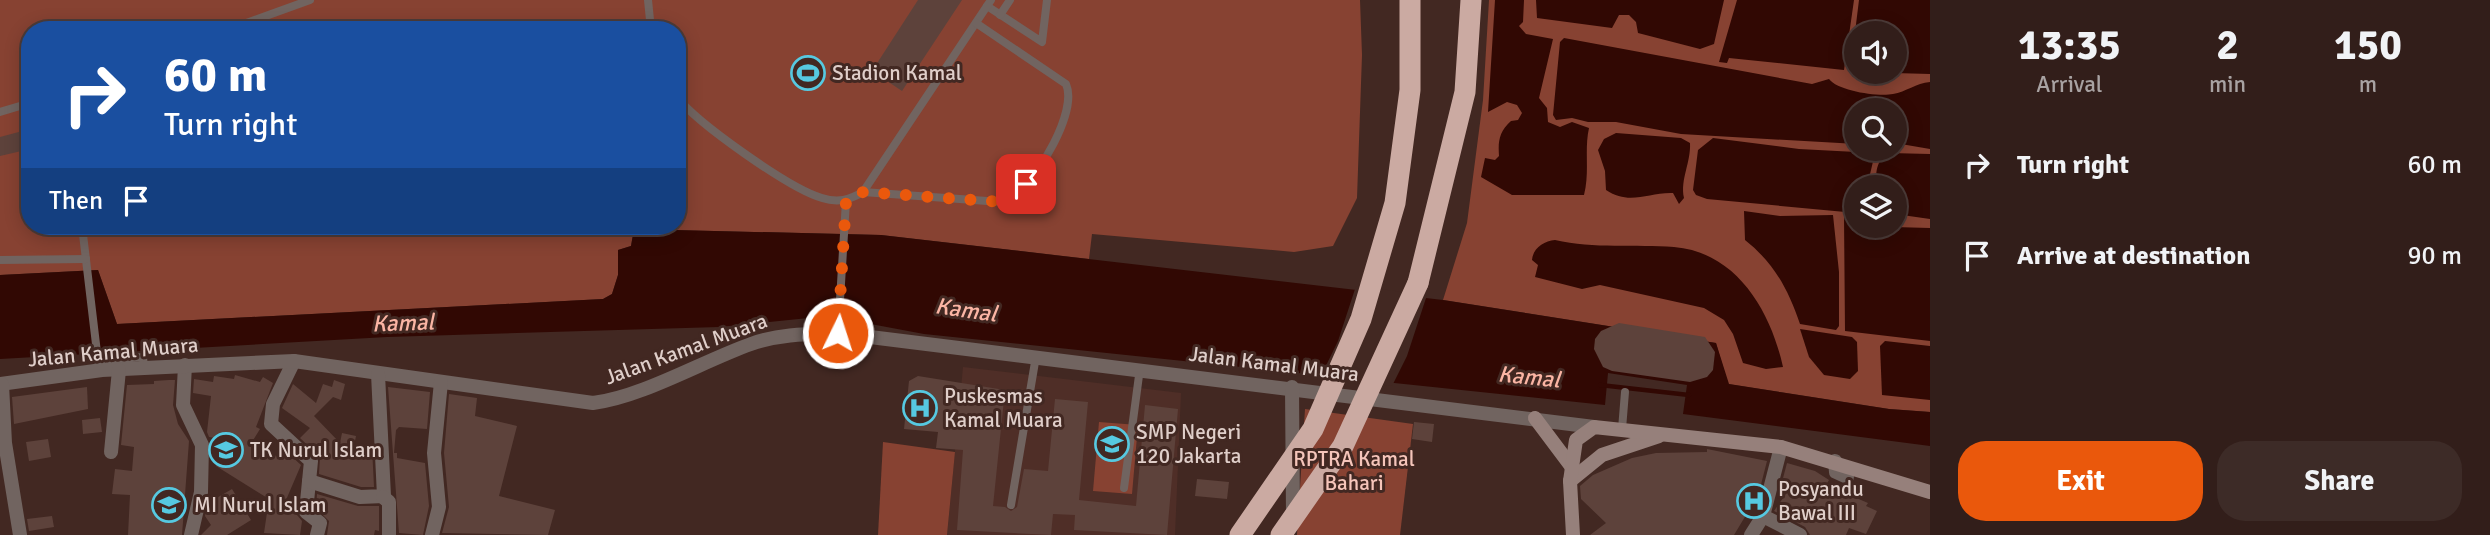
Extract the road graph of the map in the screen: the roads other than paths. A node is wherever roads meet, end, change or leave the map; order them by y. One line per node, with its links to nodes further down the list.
1 (310, 0): 9 (lane)
2 (648, 0): 10 (lane)
3 (1010, 0): 8 (lane)
4 (1047, 0): 8 (lane)
5 (1410, 0): 53 (highway, bridge)
6 (1471, 0): 54 (highway, bridge)
7 (989, 3): 8 (lane); 11 (lane)
8 (1000, 15)
9 (252, 21)
10 (649, 21)
11 (976, 23): 15 (lane); 15 (lane)
12 (686, 105): 16 (lane)
13 (21, 106): 14 (lane)
14 (0, 112)
15 (863, 192): 16 (lane)
16 (846, 201): 20 (lane)
17 (83, 235): 18 (lane)
18 (86, 259): 19 (lane); 24 (lane)
19 (0, 260)
20 (837, 328): 21 (street, Jalan Kamal Muara); 28 (street, Jalan Kamal Muara)
21 (1036, 356): 25 (street, Jalan Kamal Muara); 45 (lane)
22 (294, 361): 23 (street, Jalan Kamal Muara); 27 (street, Jalan Kamal Muara); 41 (street)
23 (185, 365): 24 (street, Jalan Kamal Muara); 49 (street)
24 (144, 368): 26 (street, Jalan Kamal Muara)
25 (1139, 368): 30 (street, Jalan Kamal Muara); 42 (lane)
26 (119, 370): 29 (street, Jalan Kamal Muara); 37 (street)
27 (378, 373): 28 (street, Jalan Kamal Muara); 44 (street)
28 (441, 382): 52 (street)
29 (1, 384): 48 (street)
30 (1292, 387): 32 (street, Jalan Kamal Muara); 55 (street)
31 (1625, 392): 34 (lane)
32 (1535, 418): 33 (street, Jalan Kamal Muara); 39 (main road)
33 (1594, 427): 34 (main road); 39 (main road)
34 (1622, 429): 35 (main road)
35 (1663, 435): 36 (main road); 39 (main road)
36 (1781, 447): 38 (main road); 46 (street)
37 (111, 452)
38 (1835, 461): 40 (street); 43 (main road)
39 (1570, 474): 56 (main road)
40 (1847, 477)
41 (309, 481): 44 (street); 50 (street)
42 (1124, 488)
43 (1930, 492)
44 (383, 497): 51 (street)
45 (1011, 505)
46 (1765, 510): 47 (street); 57 (street)
47 (1790, 533)
48 (20, 535)
49 (191, 535)
50 (317, 535)
51 (389, 535)
52 (432, 535)
53 (1240, 535)
54 (1281, 535)
55 (1293, 535)
56 (1573, 535)
57 (1751, 535)

